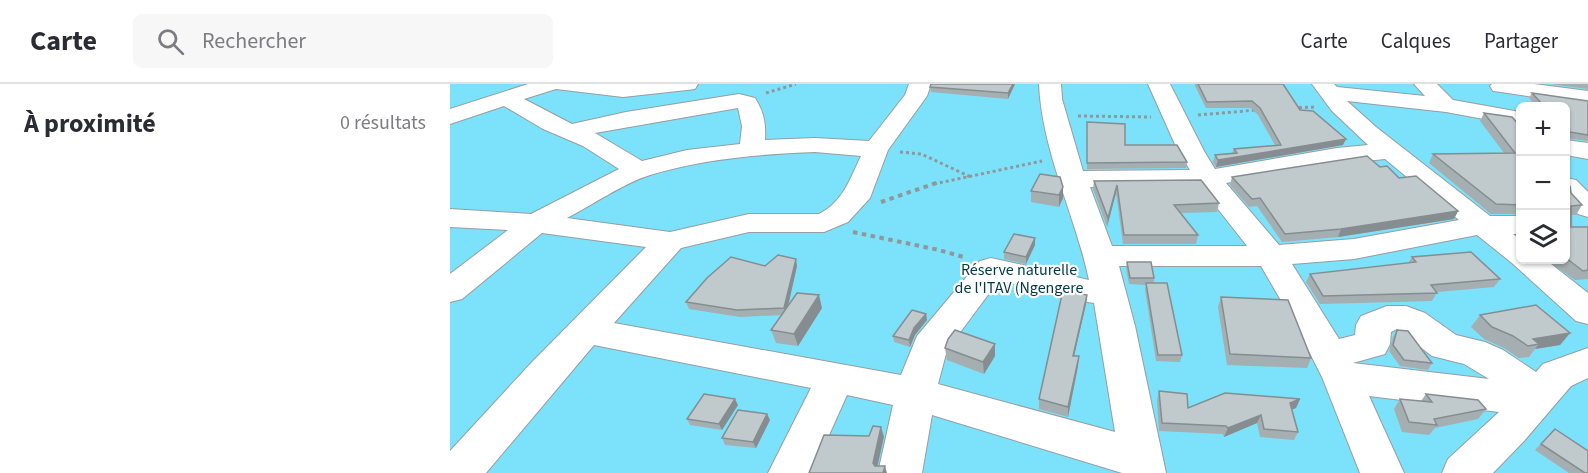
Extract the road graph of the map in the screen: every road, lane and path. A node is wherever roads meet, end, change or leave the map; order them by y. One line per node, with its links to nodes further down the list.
1 (543, 84): 11 (street)
2 (549, 84): 13 (street)
3 (562, 84): 4 (street)
4 (687, 84)
5 (920, 84): 21 (street)
6 (1050, 84): 24 (street)
7 (1159, 84): 27 (street)
8 (1425, 84): 14 (street)
9 (1497, 85): 12 (street); 16 (street)
10 (1322, 87): 14 (street); 22 (street)
11 (461, 91)
12 (1588, 98)
13 (507, 99): 15 (street); 18 (street)
14 (1446, 105): 17 (street)
15 (450, 117)
16 (1516, 118)
17 (1516, 121)
18 (569, 132): 20 (street); 25 (street)
19 (1570, 148): 23 (street)
20 (751, 149): 21 (street); 25 (street)
21 (876, 149): 26 (path); 31 (street)
22 (1390, 151): 27 (street); 33 (street)
23 (1588, 151)
24 (1069, 169): 26 (path); 27 (street); 39 (street)
25 (638, 170): 32 (street)
26 (972, 177): 31 (path)
27 (1208, 178): 40 (street)
28 (1570, 190): 29 (street)
29 (1588, 208)
30 (450, 218): 32 (street)
31 (831, 220): 37 (street); 42 (path)
32 (536, 223): 37 (street); 43 (street)
33 (1483, 225): 34 (street); 38 (street); 40 (street)
34 (1516, 225)
35 (1570, 226): 36 (street)
36 (1588, 226)
37 (670, 241): 46 (street)
38 (1516, 251)
39 (1100, 256): 40 (street); 44 (street)
40 (1271, 256): 48 (street)
41 (1531, 264): 45 (street)
42 (990, 268): 44 (street); 50 (street)
43 (450, 291)
44 (1107, 293): 52 (street)
45 (1588, 312)
46 (587, 332): 49 (street); 53 (street)
47 (1588, 362): 51 (street)
48 (1335, 366): 51 (street); 51 (street); 56 (street)
49 (835, 378): 50 (street); 54 (street)
50 (915, 394): 52 (street); 55 (street)
51 (1535, 398): 57 (street)
52 (1143, 465)
53 (458, 473)
54 (790, 473)
55 (900, 473)
56 (1382, 473)
57 (1464, 473)

